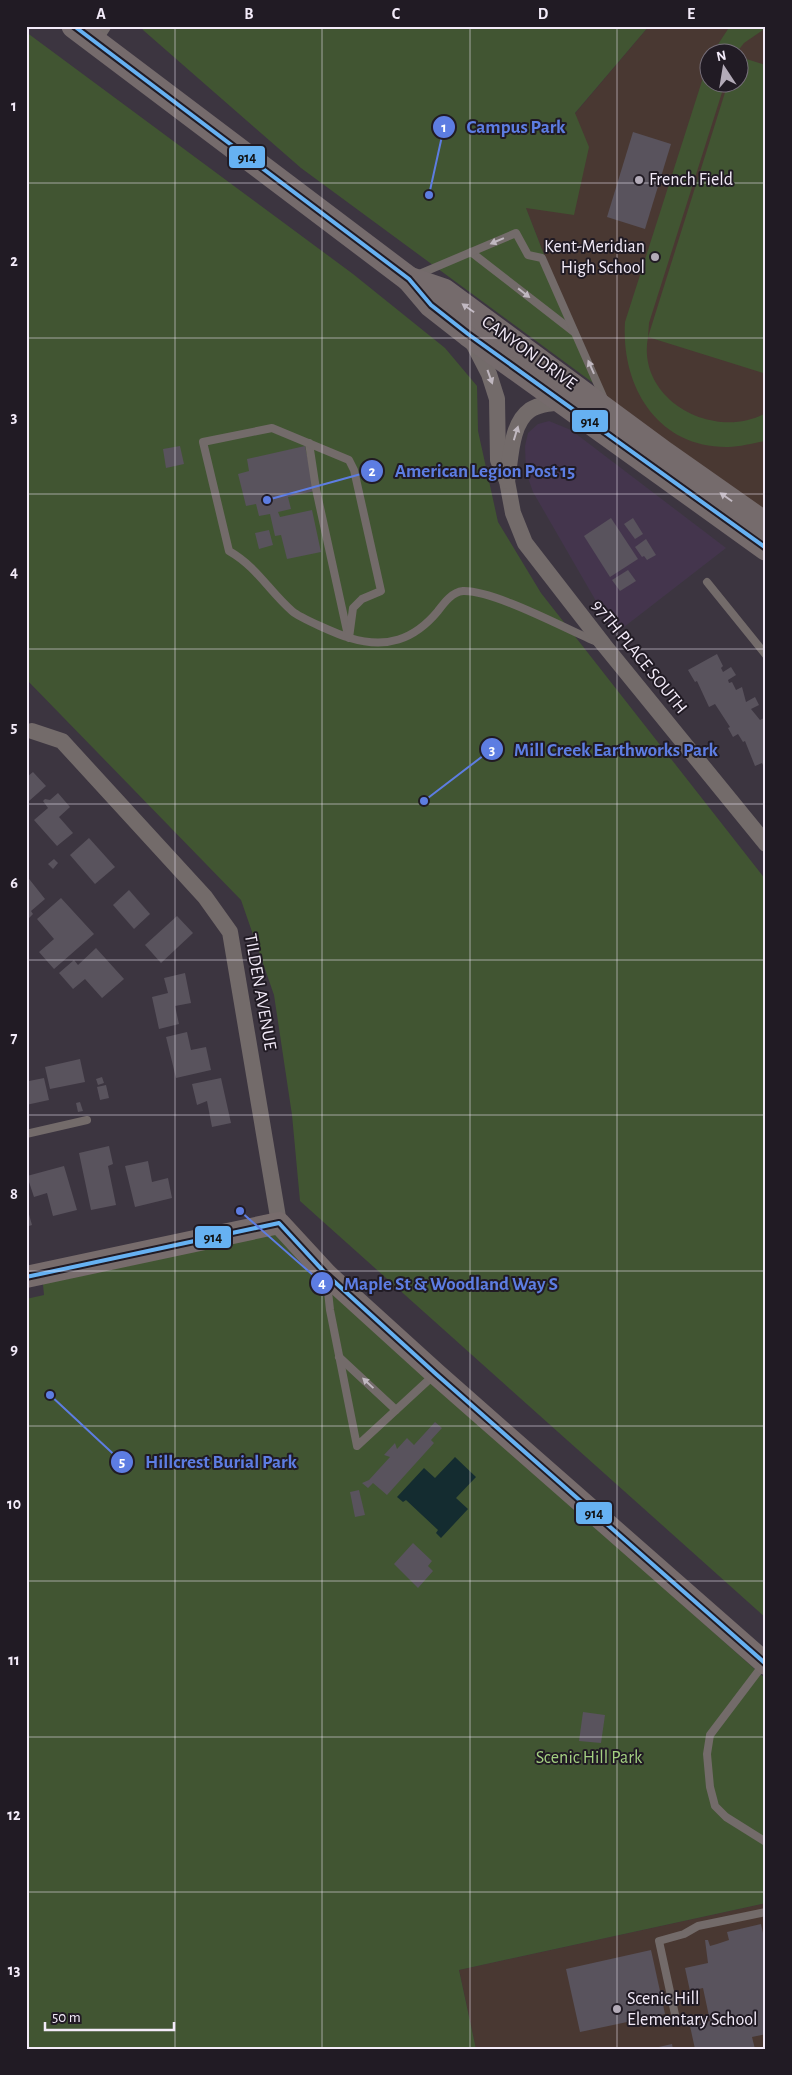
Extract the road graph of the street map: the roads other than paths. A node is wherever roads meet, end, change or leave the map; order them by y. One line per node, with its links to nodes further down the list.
1 (90, 31): 3 (main road, CANYON DRIVE)
2 (471, 252): 3 (lane); 4 (lane, one-way to 4); 4 (lane, one-way to 2)
3 (409, 279): 5 (main road, CANYON DRIVE); 7 (main road, CANYON DRIVE, one-way to 3)
4 (575, 333): 7 (lane, one-way to 4)
5 (468, 334): 6 (main road, CANYON DRIVE); 9 (street, 97TH PLACE SOUTH, one-way to 9)
6 (564, 402): 9 (street, 97TH PLACE SOUTH, one-way to 6); 11 (main road, CANYON DRIVE)
7 (609, 412): 10 (main road, CANYON DRIVE, one-way to 7)
8 (310, 443): 13 (lane); 13 (lane); 13 (lane)
9 (506, 481): 14 (street, 97TH PLACE SOUTH)
10 (766, 525)
11 (766, 548)
12 (707, 582): 15 (lane)
13 (349, 638): 14 (lane)
14 (604, 645): 17 (street, 97TH PLACE SOUTH)
15 (766, 656)
16 (32, 731): 20 (street, TILDEN AVENUE)
17 (766, 844)
18 (87, 1120): 19 (lane)
19 (26, 1134)
20 (279, 1223): 21 (street); 22 (street)
21 (327, 1275): 23 (lane); 24 (street)
22 (26, 1277)
23 (339, 1356): 25 (lane, one-way to 23); 25 (lane)
24 (436, 1374): 25 (lane); 26 (street)
25 (396, 1410)
26 (765, 1663): 27 (lane)
27 (766, 1842)
28 (766, 1912): 29 (lane)
29 (676, 2019)

